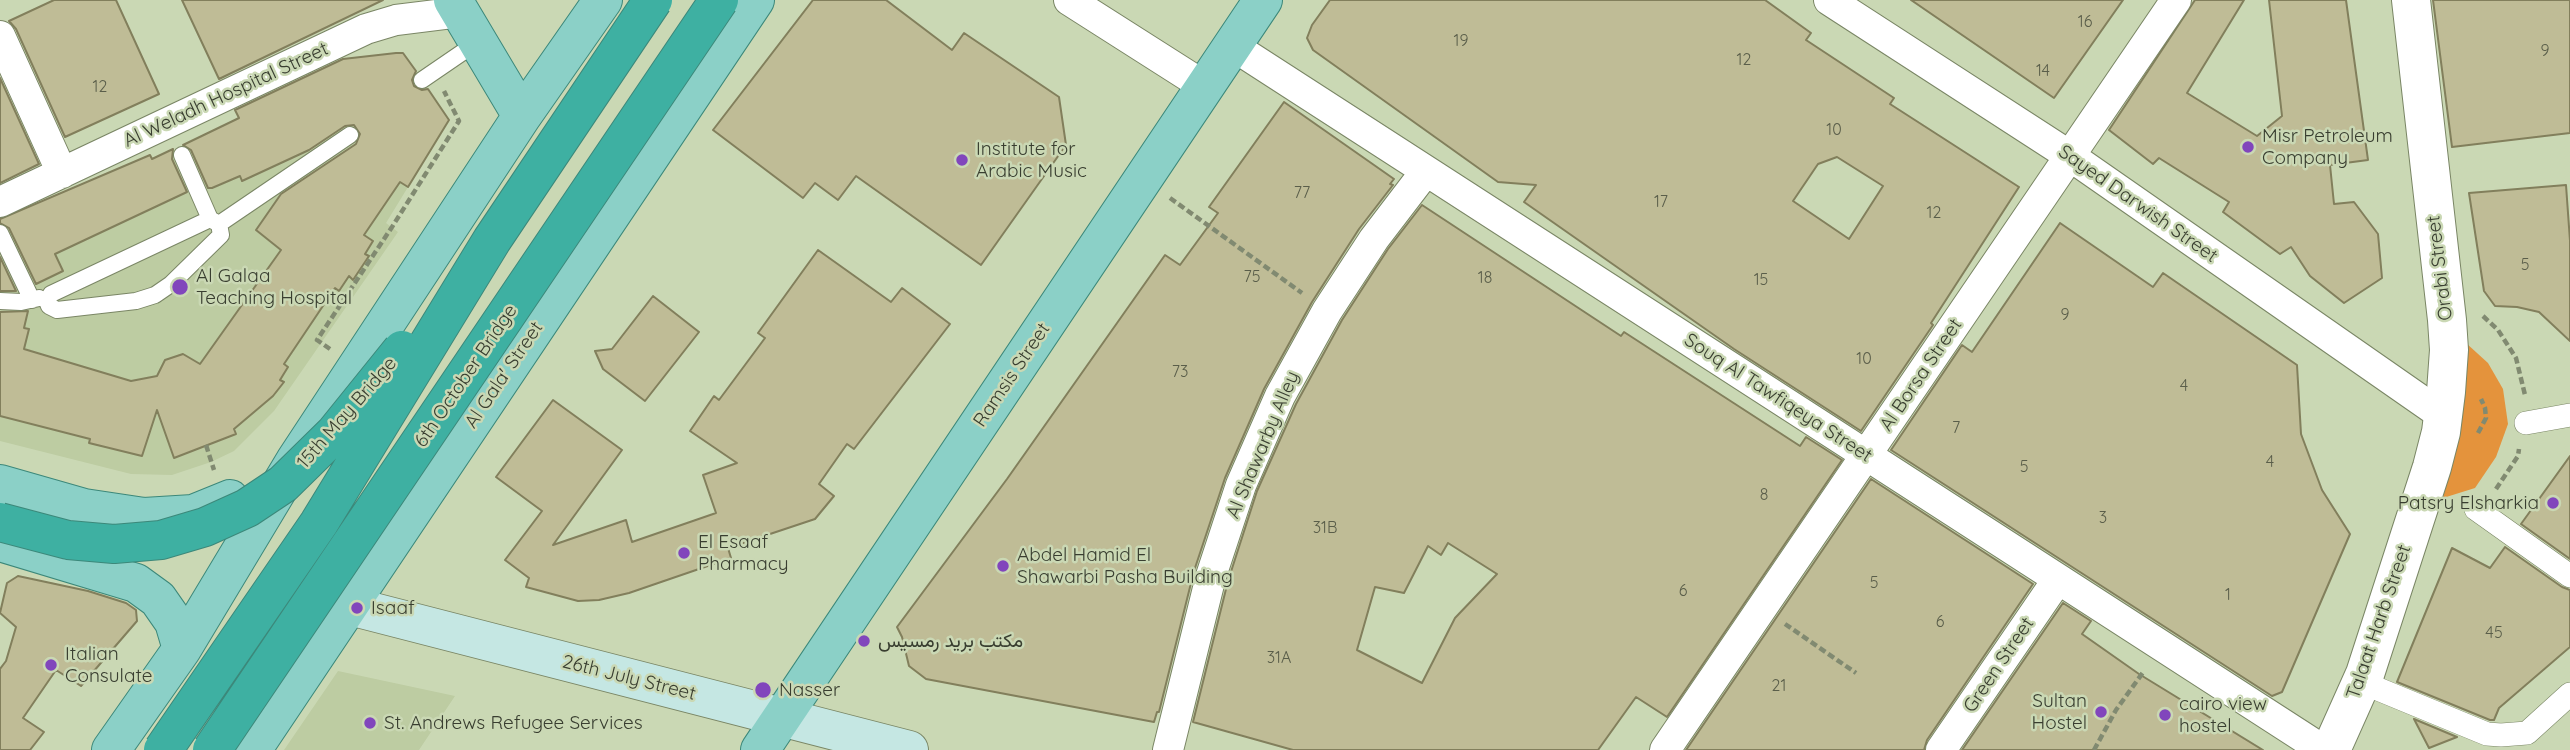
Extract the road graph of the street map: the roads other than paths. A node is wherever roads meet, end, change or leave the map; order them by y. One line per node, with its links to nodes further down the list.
1 (603, 0): 15 (main road)
2 (653, 0): 24 (highway, bridge)
3 (719, 0): 47 (highway, 6th October Bridge, bridge)
4 (755, 0): 39 (main road, Al Gala' Street)
5 (1069, 0): 14 (street)
6 (1263, 0): 12 (main road, Ramsis Street)
7 (1829, 0): 18 (street, Sayed Darwish Street)
8 (2176, 0): 18 (street, Al Borsa Street)
9 (2411, 0): 27 (street, Orabi Street)
10 (464, 18): 13 (lane); 15 (main road); 16 (street, Al Weladh Hospital Street)
11 (0, 36): 20 (street)
12 (1233, 46): 14 (main road, Ramsis Street); 19 (street, Souq Al Tawfiqeya Street)
13 (428, 76)
14 (1204, 86): 43 (main road, Ramsis Street)
15 (522, 116): 31 (main road)
16 (167, 123): 20 (street, Al Weladh Hospital Street); 22 (lane)
17 (350, 135): 22 (lane)
18 (2070, 156): 27 (street, Sayed Darwish Street); 30 (street, Al Borsa Street)
19 (1426, 170): 30 (street, Souq Al Tawfiqeya Street); 51 (street, Al Shawarby Alley)
20 (62, 173): 21 (street, Al Weladh Hospital Street)
21 (0, 202)
22 (215, 222): 25 (lane); 25 (lane)
23 (0, 233): 25 (lane)
24 (492, 240): 34 (highway, 15th May Bridge, bridge); 46 (highway, bridge)
25 (41, 298): 26 (lane)
26 (0, 301)
27 (2442, 415): 35 (street, Orabi Street)
28 (2570, 415): 29 (street)
29 (2526, 423)
30 (1866, 455): 38 (street, Souq Al Tawfiqeya Street); 52 (street, Al Borsa Street)
31 (295, 461): 32 (main road); 40 (main road)
32 (0, 484)
33 (2476, 509): 37 (street)
34 (0, 522)
35 (2410, 532): 41 (street, Talaat Harb Street)
36 (0, 542): 40 (main road)
37 (2570, 576)
38 (2058, 579): 53 (street, Green Street); 54 (street, Souq Al Tawfiqeya Street)
39 (350, 606): 43 (main road, 26th July Street); 48 (main road, Al Gala' Street)
40 (182, 649): 45 (main road)
41 (2361, 682): 44 (street); 55 (street, Talaat Harb Street)
42 (2570, 694): 44 (street)
43 (783, 717): 49 (main road, Ramsis Street); 50 (main road, 26th July Street)
44 (2502, 743)
45 (111, 750)
46 (163, 750)
47 (212, 750)
48 (252, 750)
49 (760, 750)
50 (909, 750)
51 (1168, 750)
52 (1665, 750)
53 (1941, 750)
54 (2323, 750)
55 (2331, 750)

